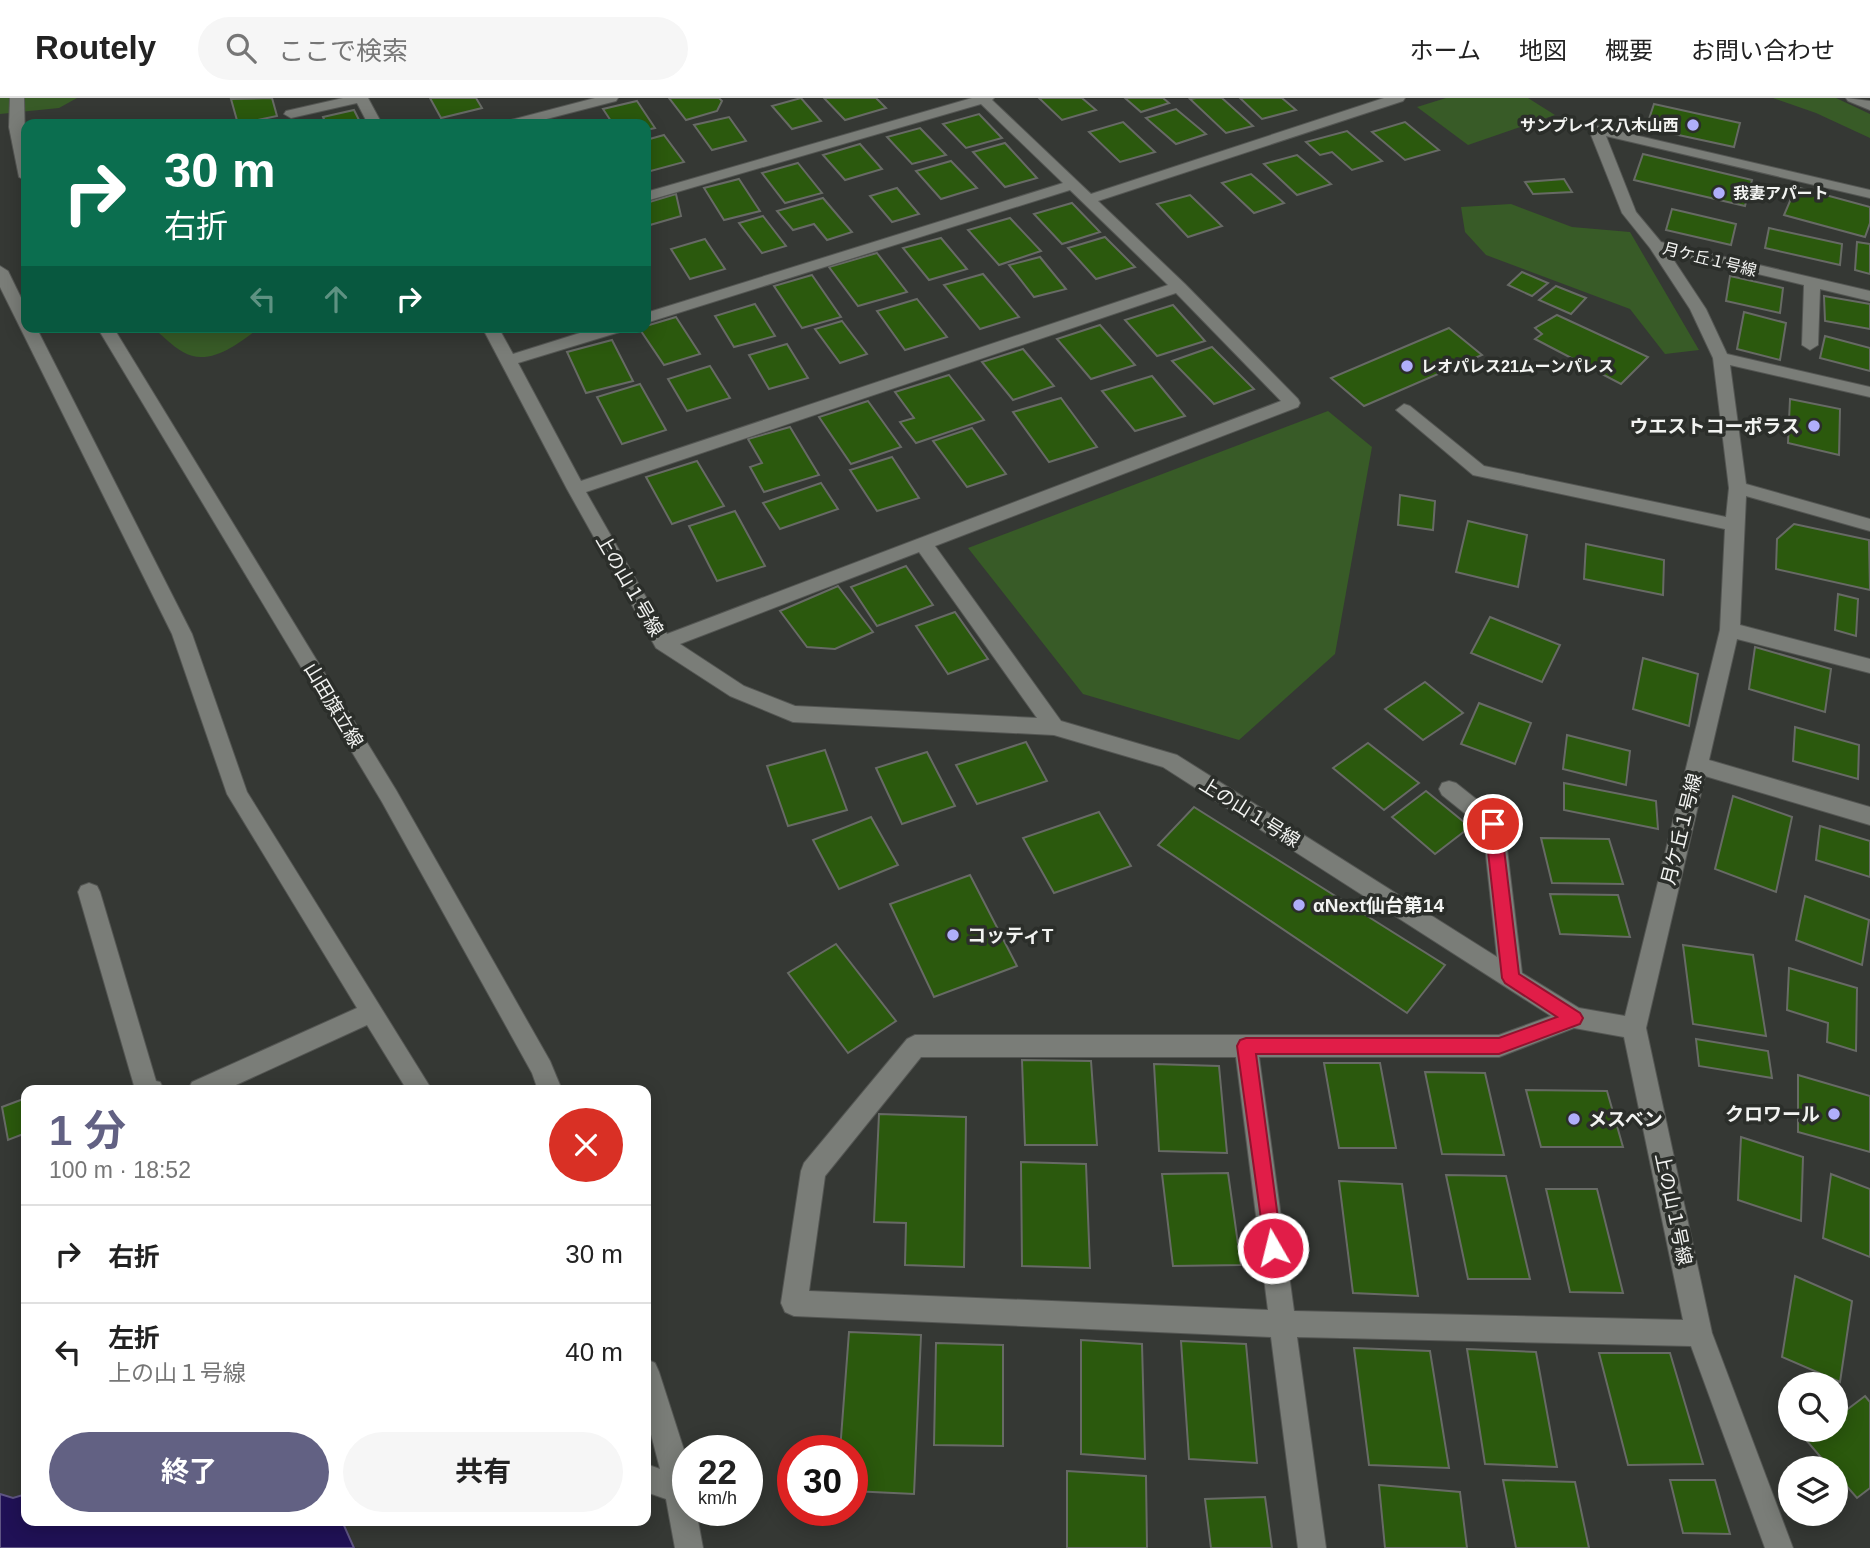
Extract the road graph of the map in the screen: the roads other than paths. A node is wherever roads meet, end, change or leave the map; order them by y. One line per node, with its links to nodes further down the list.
1 (17, 98): 12 (street)
2 (361, 98): 9 (street); 10 (street)
3 (611, 98): 11 (street)
4 (984, 98): 13 (street); 15 (street)
5 (1398, 98): 7 (street)
6 (1853, 98): 8 (street)
7 (1365, 102): 16 (street)
8 (1870, 106)
9 (291, 114)
10 (372, 119)
11 (531, 119)
12 (21, 152)
13 (1072, 185): 16 (street); 23 (street)
14 (1870, 194): 17 (street)
15 (651, 196)
16 (1088, 200): 20 (street)
17 (1656, 245): 19 (street, 月ケ丘１号線); 29 (street, 月ケ丘１号線)
18 (0, 271): 22 (street)
19 (1812, 284): 21 (street, 月ケ丘１号線); 28 (street)
20 (1179, 287): 34 (street); 37 (street)
21 (1870, 296)
22 (21, 313)
23 (651, 316)
24 (31, 333): 47 (street)
25 (109, 333): 54 (street, 山田旗立線)
26 (493, 333): 30 (street, 上の山１号線)
27 (598, 333): 30 (street)
28 (1810, 345)
29 (1721, 358): 31 (street); 33 (street, 月ケ丘１号線)
30 (509, 361): 34 (street, 上の山１号線)
31 (1870, 393)
32 (1404, 410): 35 (street)
33 (1738, 488): 35 (street, 月ケ丘１号線); 36 (street)
34 (576, 489): 39 (street, 上の山１号線)
35 (1734, 524): 38 (street, 月ケ丘１号線)
36 (1870, 525)
37 (924, 545): 39 (street); 41 (street)
38 (1730, 630): 40 (street); 42 (street, 月ケ丘１号線)
39 (663, 643): 41 (street, 上の山１号線)
40 (1870, 666)
41 (1054, 727): 46 (street, 上の山１号線)
42 (1697, 765): 44 (street); 49 (street, 月ケ丘１号線)
43 (1448, 789): 46 (street)
44 (1870, 816)
45 (89, 892): 51 (street)
46 (1511, 978): 48 (street, 上の山１号線)
47 (372, 1012): 52 (street); 53 (street)
48 (1574, 1018): 49 (street, 上の山１号線); 50 (street)
49 (1634, 1028): 56 (street, 上の山１号線)
50 (1246, 1046): 55 (street); 55 (street)
51 (146, 1085)
52 (211, 1085)
53 (417, 1085)
54 (548, 1085)
55 (1282, 1324): 56 (street); 63 (street)
56 (1699, 1333): 64 (street, 上の山１号線)
57 (651, 1388): 58 (street)
58 (672, 1461)
59 (651, 1480): 60 (street)
60 (672, 1487)
61 (685, 1526): 62 (street)
62 (689, 1548)
63 (1312, 1548)
64 (1779, 1548)

